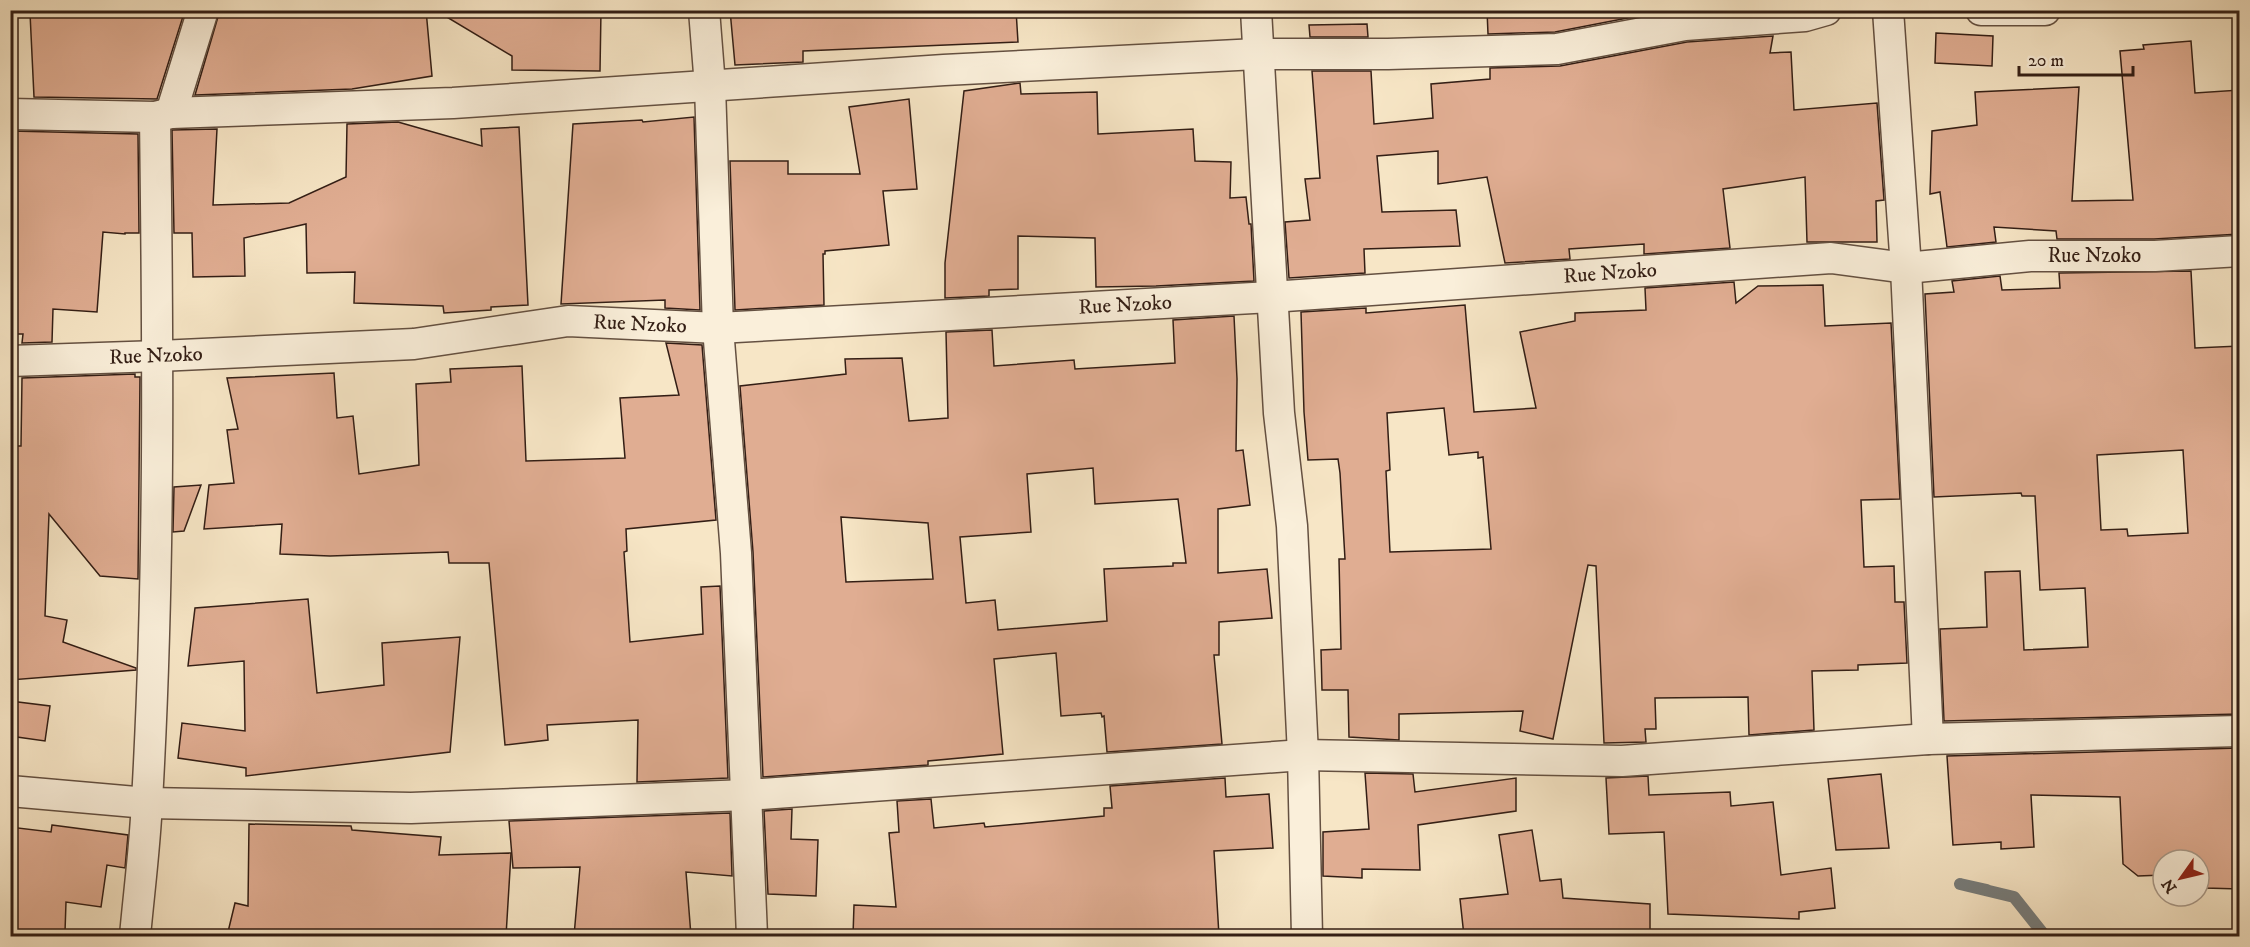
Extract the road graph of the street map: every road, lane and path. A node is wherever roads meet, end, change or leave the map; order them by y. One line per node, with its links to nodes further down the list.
1 (203, 10): 11 (street)
2 (704, 10): 9 (street)
3 (1256, 10): 8 (street)
4 (1826, 10): 8 (street)
5 (1888, 10): 13 (street)
6 (1981, 10): 7 (street)
7 (2045, 10)
8 (1257, 54): 9 (street); 14 (street)
9 (710, 86): 11 (street); 15 (street)
10 (10, 114): 11 (street)
11 (163, 115): 16 (street)
12 (2240, 251): 13 (street, Rue Nzoko)
13 (1906, 268): 14 (street, Rue Nzoko); 19 (street)
14 (1271, 297): 15 (street, Rue Nzoko); 20 (street)
15 (718, 328): 16 (street, Rue Nzoko); 22 (street)
16 (159, 356): 17 (street, Rue Nzoko); 23 (street)
17 (10, 361)
18 (2240, 731): 19 (street)
19 (1928, 739): 20 (street)
20 (1303, 755): 22 (street); 26 (street)
21 (10, 791): 23 (street)
22 (747, 795): 23 (street); 25 (street)
23 (147, 803): 24 (street)
24 (135, 936)
25 (752, 936)
26 (1307, 936)

